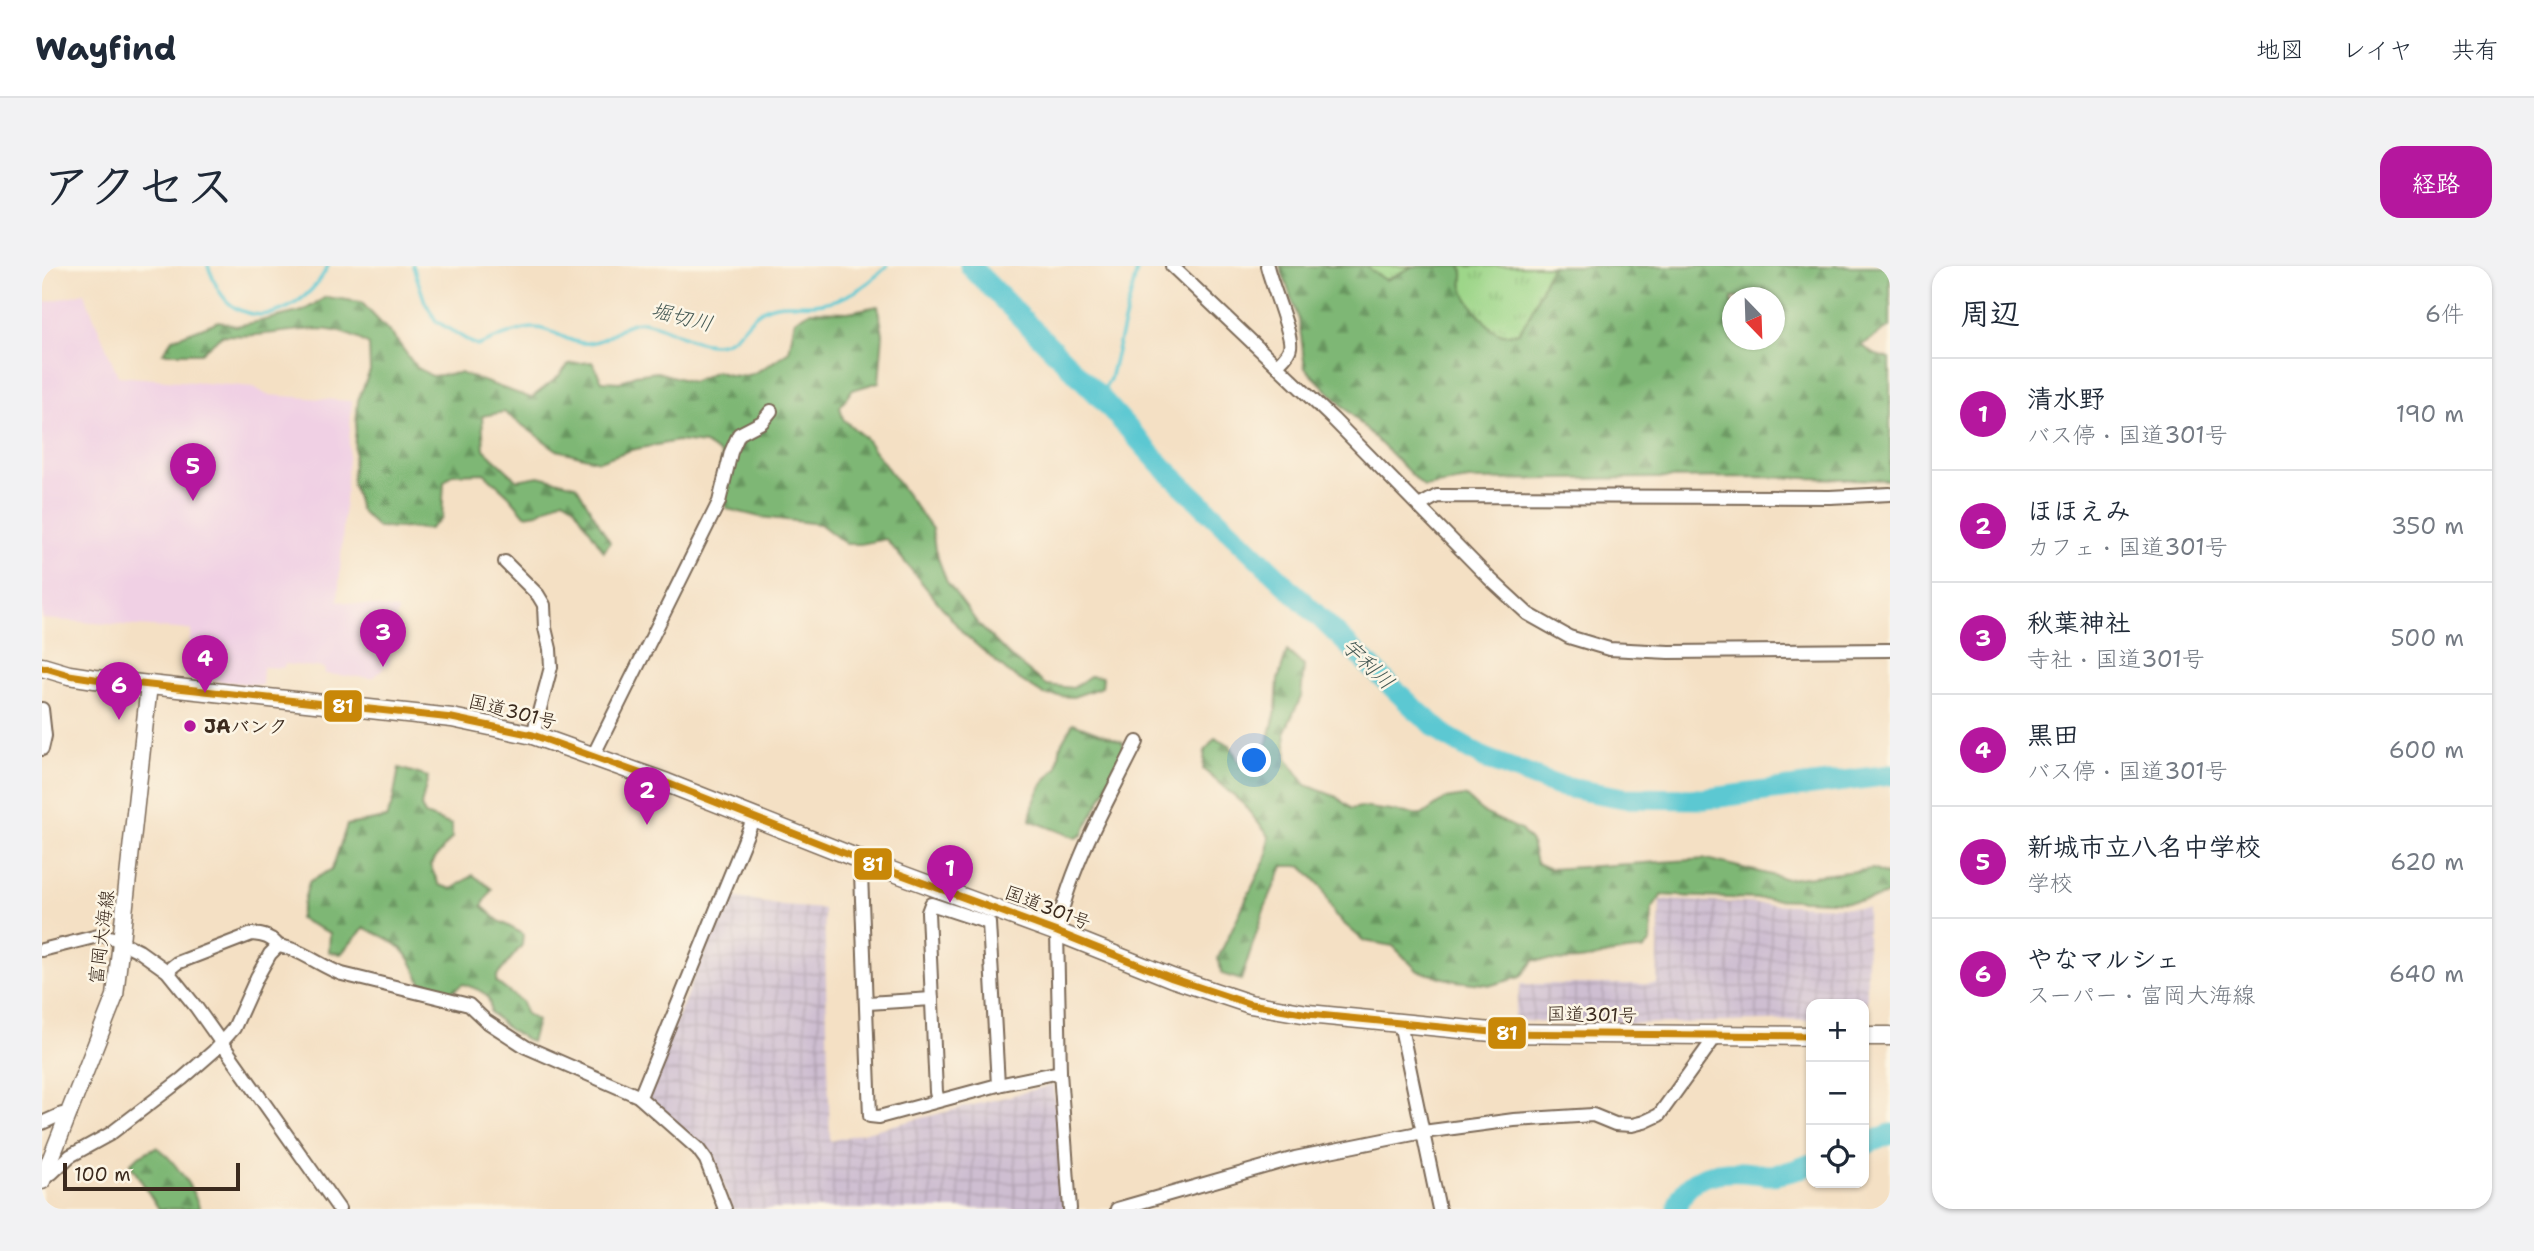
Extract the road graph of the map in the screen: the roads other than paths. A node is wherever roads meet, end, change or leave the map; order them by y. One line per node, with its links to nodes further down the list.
1 (1172, 266): 3 (street)
2 (1267, 266): 3 (street)
3 (1277, 365): 6 (street)
4 (771, 411): 15 (street)
5 (1890, 494): 6 (street)
6 (1419, 506): 8 (street)
7 (505, 562): 12 (street)
8 (1890, 650)
9 (42, 667): 10 (highway, 国道301号)
10 (149, 685): 12 (highway, 国道301号); 19 (main road, 富岡大海線)
11 (42, 709): 14 (street)
12 (533, 734): 15 (highway, 国道301号)
13 (1137, 742): 18 (street)
14 (42, 749)
15 (593, 756): 16 (highway, 国道301号)
16 (754, 817): 17 (highway, 国道301号); 33 (street)
17 (864, 861): 18 (highway, 国道301号); 24 (street)
18 (1057, 932): 25 (highway, 国道301号); 31 (street)
19 (122, 942): 21 (street); 22 (street); 35 (main road, 富岡大海線)
20 (278, 946): 22 (street); 30 (street); 33 (street)
21 (42, 950)
22 (167, 971): 30 (street)
23 (932, 999): 24 (street); 32 (street); 34 (street)
24 (868, 1003): 34 (street)
25 (1401, 1023): 26 (highway, 国道301号); 37 (street)
26 (1716, 1036): 27 (highway, 国道301号); 37 (street)
27 (1806, 1036)
28 (1869, 1036): 29 (highway)
29 (1890, 1036)
30 (221, 1043): 38 (street); 39 (street)
31 (1060, 1072): 32 (street); 41 (street)
32 (998, 1084): 34 (street)
33 (638, 1096): 40 (street)
34 (938, 1100)
35 (69, 1114): 36 (street); 38 (main road, 富岡大海線)
36 (42, 1124)
37 (1423, 1132): 42 (street); 43 (street)
38 (43, 1180)
39 (338, 1209)
40 (725, 1209)
41 (1070, 1209)
42 (1116, 1209)
43 (1438, 1209)

